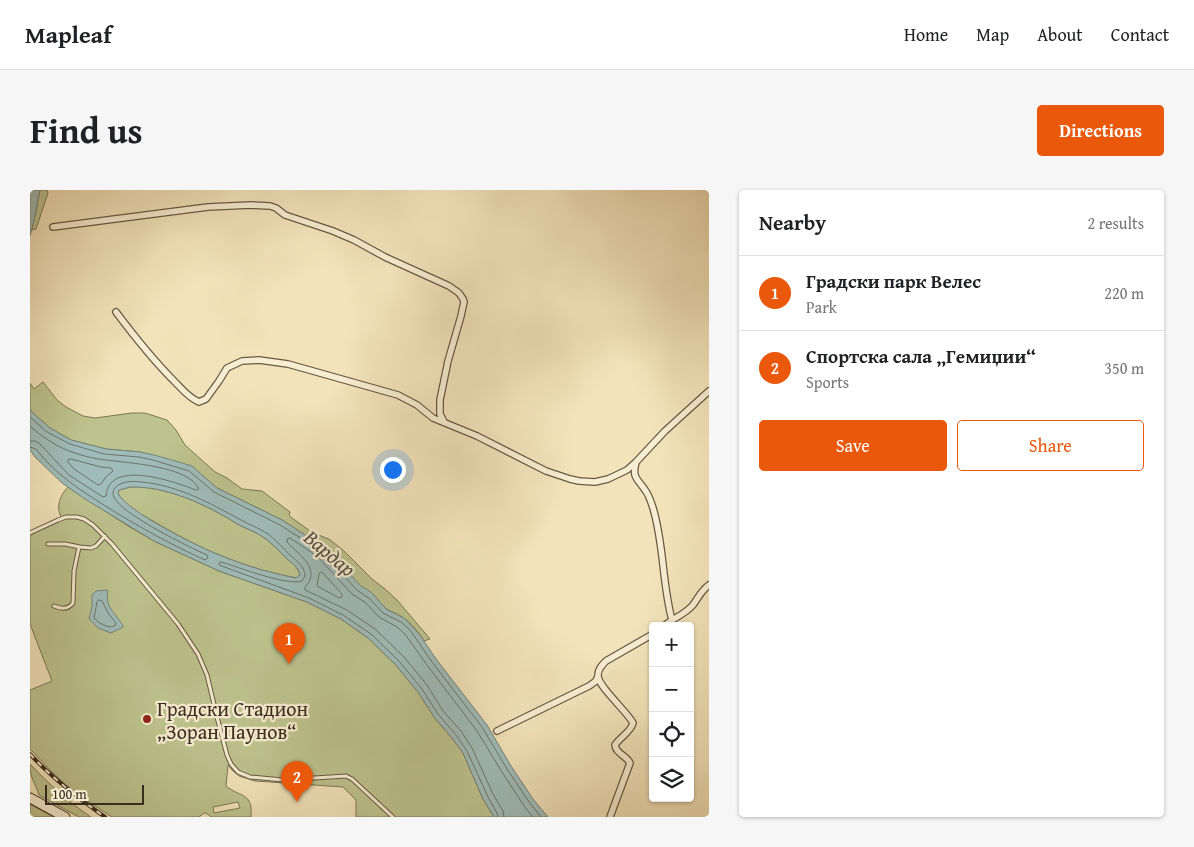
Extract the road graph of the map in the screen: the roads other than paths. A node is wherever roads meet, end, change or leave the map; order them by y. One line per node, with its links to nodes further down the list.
1 (53, 227): 4 (street)
2 (116, 312): 4 (street)
3 (709, 391): 5 (street)
4 (444, 422): 5 (street)
5 (636, 462): 12 (street)
6 (30, 533): 7 (lane)
7 (105, 536): 9 (lane); 19 (lane)
8 (48, 544): 9 (lane)
9 (79, 547): 11 (lane)
10 (709, 585): 12 (street)
11 (54, 606)
12 (672, 620): 13 (street)
13 (669, 622)
14 (649, 636): 15 (street)
15 (598, 676): 16 (street); 20 (street)
16 (497, 731)
17 (30, 798): 18 (main road)
18 (65, 817)
19 (393, 817)
20 (610, 817)

